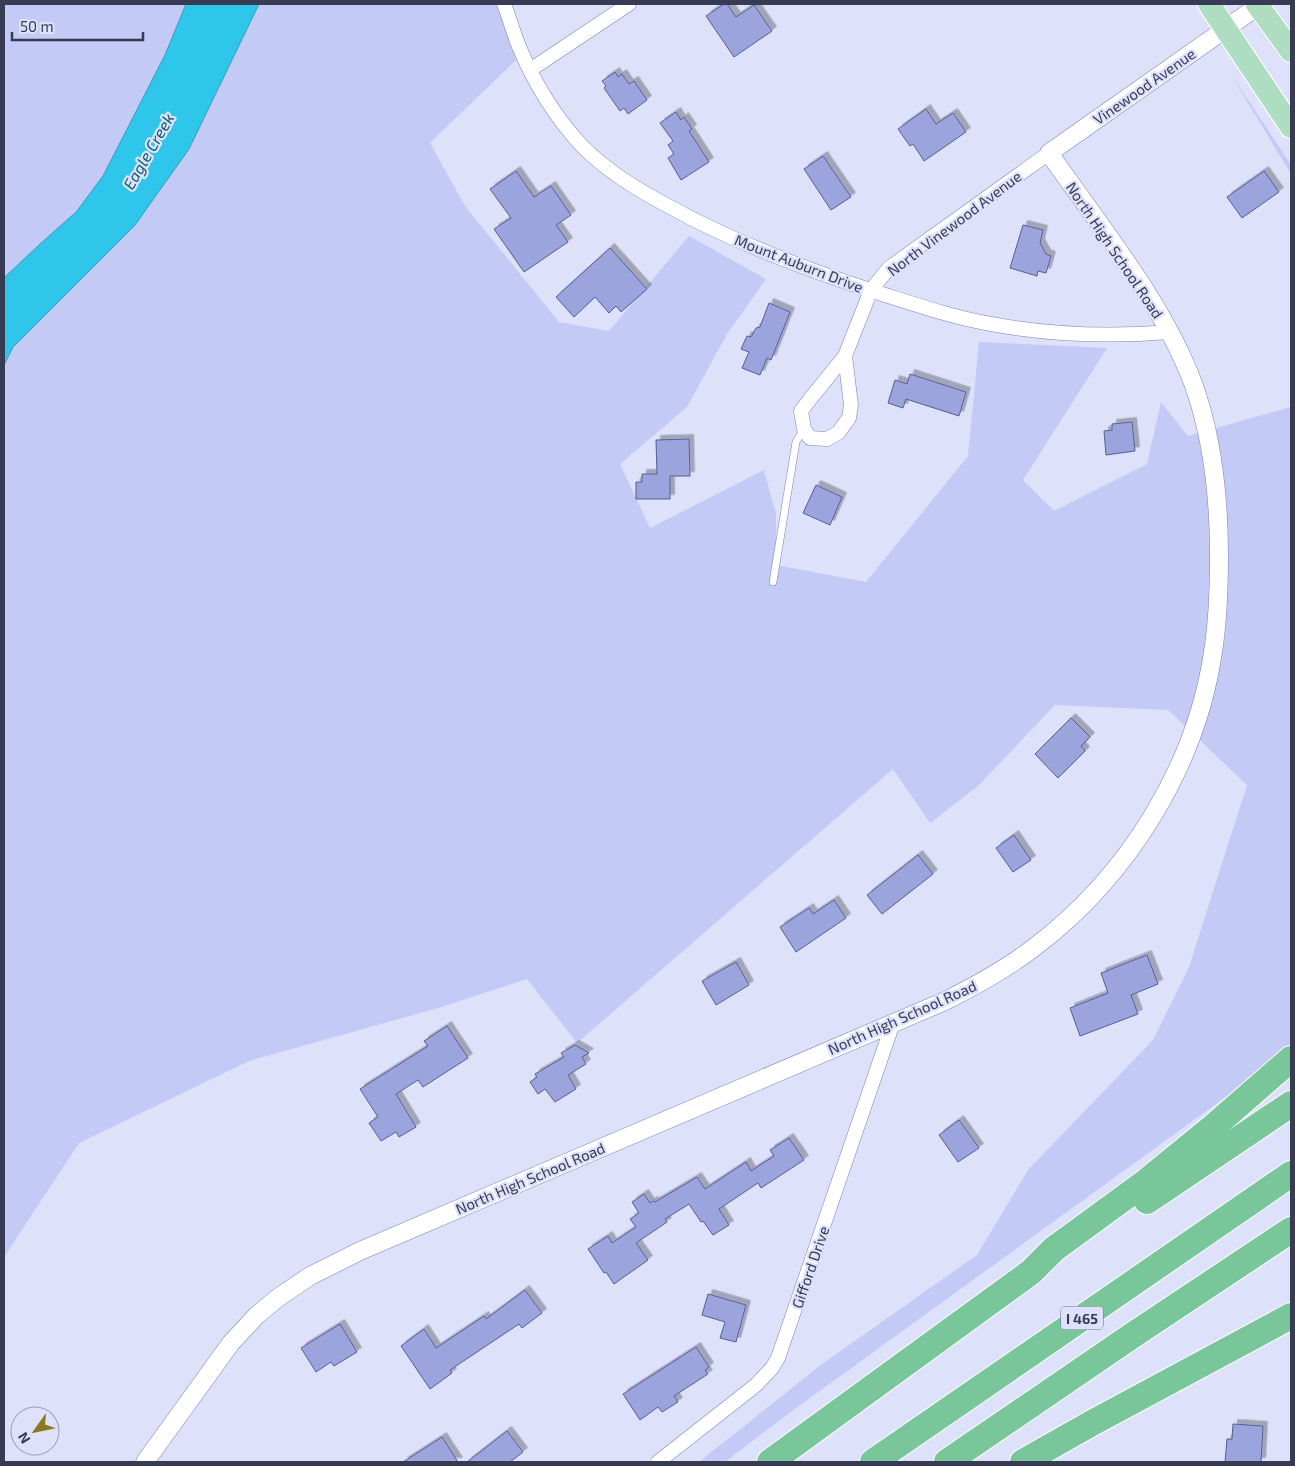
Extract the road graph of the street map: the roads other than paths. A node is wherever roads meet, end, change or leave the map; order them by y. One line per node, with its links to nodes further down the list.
1 (504, 4): 7 (street, Mount Auburn Drive)
2 (629, 4): 7 (street)
3 (1209, 4): 5 (main road)
4 (1259, 4): 5 (street, Vinewood Avenue); 6 (main road)
5 (1232, 24): 8 (main road); 9 (street, Vinewood Avenue)
6 (1291, 51)
7 (530, 70): 10 (street, Mount Auburn Drive)
8 (1291, 127)
9 (1049, 153): 10 (street, North Vinewood Avenue); 11 (street, North High School Road)
10 (870, 290): 11 (street, Mount Auburn Drive); 12 (street, North Vinewood Avenue)
11 (1170, 332): 15 (street, North High School Road)
12 (845, 356): 13 (street, North Vinewood Avenue); 13 (street, North Vinewood Avenue)
13 (804, 428): 14 (lane)
14 (773, 582)
15 (893, 1023): 22 (street, North High School Road); 23 (street, Gifford Drive)
16 (1291, 1059): 20 (highway)
17 (1291, 1104): 20 (highway)
18 (1291, 1174): 25 (highway, I 465)
19 (1291, 1230): 26 (highway, I 465)
20 (1031, 1272): 24 (highway)
21 (1291, 1316): 27 (highway)
22 (145, 1462)
23 (658, 1462)
24 (770, 1462)
25 (874, 1462)
26 (947, 1462)
27 (1023, 1462)

